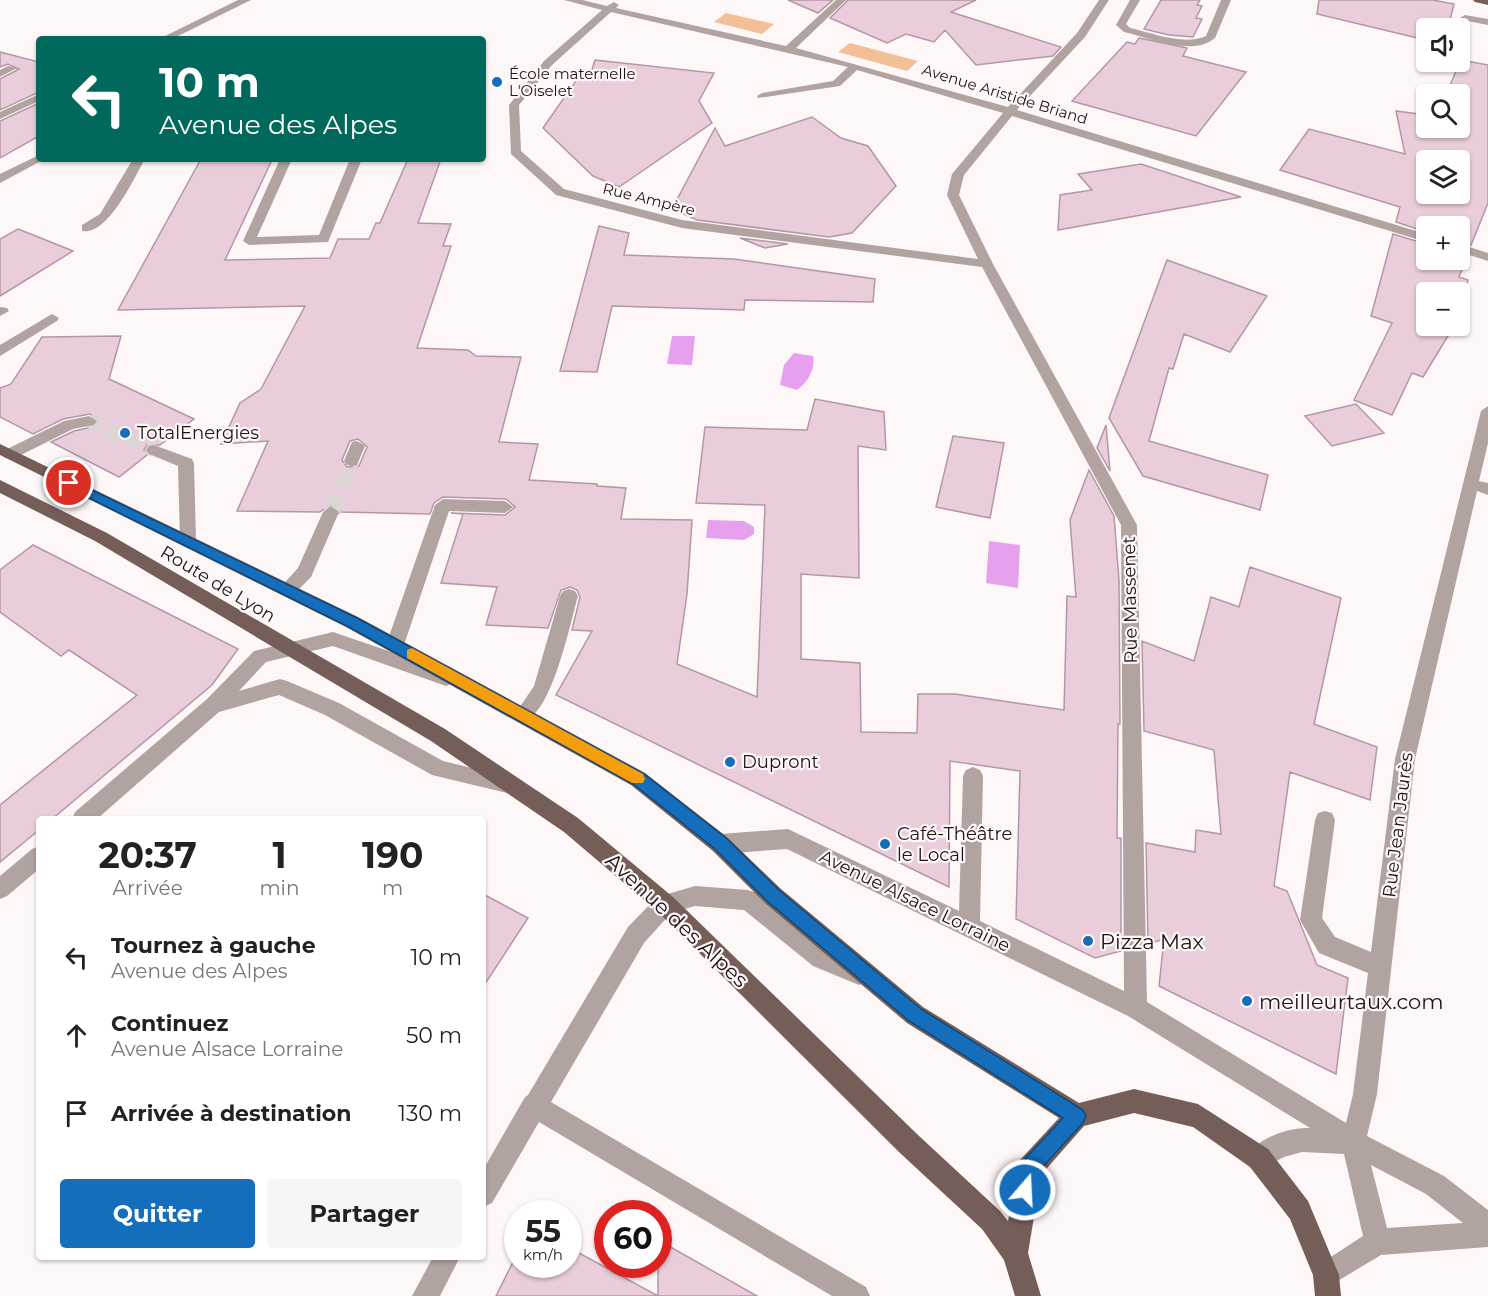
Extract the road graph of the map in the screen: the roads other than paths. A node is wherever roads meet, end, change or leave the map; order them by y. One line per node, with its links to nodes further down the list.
1 (246, 0): 13 (street)
2 (569, 0): 10 (street, Avenue Aristide Briand)
3 (621, 0): 10 (street, Rue Ampère)
4 (841, 0): 16 (street)
5 (1104, 0): 22 (street, Rue Massenet)
6 (1135, 0): 7 (street)
7 (1226, 0)
8 (1478, 0): 9 (main road)
9 (1488, 2)
10 (609, 9): 16 (street, Avenue Aristide Briand); 33 (street, Rue Ampère)
11 (1470, 19): 12 (street)
12 (1488, 22)
13 (176, 34): 14 (street); 15 (street)
14 (171, 36)
15 (181, 36)
16 (789, 49): 17 (street, Avenue Aristide Briand)
17 (855, 66): 20 (street); 22 (street, Avenue Aristide Briand)
18 (12, 68): 19 (street)
19 (0, 74)
20 (762, 96)
21 (36, 98): 23 (street)
22 (1010, 111): 30 (street, Avenue Aristide Briand); 33 (street, Rue Massenet)
23 (0, 116)
24 (36, 160): 28 (street)
25 (137, 162): 29 (street)
26 (285, 162): 27 (street)
27 (355, 162)
28 (0, 179)
29 (86, 228)
30 (1416, 235)
31 (1470, 251): 32 (street)
32 (1488, 256)
33 (987, 264): 65 (street, Rue Massenet)
34 (52, 318): 35 (street)
35 (0, 351)
36 (1488, 411): 43 (street, Rue Jean Jaurès)
37 (89, 421): 40 (street)
38 (357, 446): 41 (street)
39 (154, 450): 46 (street)
40 (5, 451): 46 (main road)
41 (352, 461)
42 (0, 486): 50 (main road, Route de Lyon)
43 (1479, 486): 63 (street, Rue Jean Jaurès)
44 (504, 507): 49 (street)
45 (332, 512): 47 (street)
46 (188, 541): 47 (main road)
47 (287, 590): 49 (main road)
48 (569, 596): 53 (street)
49 (395, 645): 51 (main road)
50 (290, 648): 51 (street); 52 (street); 55 (main road, Avenue des Alpes)
51 (476, 688): 53 (main road)
52 (214, 705): 55 (street); 56 (street)
53 (524, 714): 58 (main road)
54 (973, 776): 62 (street)
55 (516, 786): 61 (main road, Avenue des Alpes)
56 (85, 816)
57 (1325, 820): 63 (street)
58 (720, 844): 62 (street, Avenue Alsace Lorraine); 64 (main road)
59 (36, 859): 60 (street)
60 (0, 889)
61 (665, 903): 64 (street); 66 (street); 74 (main road, Avenue des Alpes)
62 (969, 927): 65 (street, Avenue Alsace Lorraine)
63 (1380, 968): 68 (street, Rue Jean Jaurès)
64 (867, 977): 67 (main road)
65 (1136, 1008): 68 (street, Avenue Alsace Lorraine)
66 (533, 1105): 70 (street); 78 (street)
67 (1077, 1116): 69 (main road); 74 (main road, Avenue des Alpes)
68 (1353, 1142): 69 (street, Avenue Alsace Lorraine); 71 (street, Avenue Alsace Lorraine); 73 (street, Rue Jean Jaurès)
69 (1258, 1158): 76 (main road)
70 (486, 1189)
71 (1488, 1226)
72 (1488, 1234): 73 (street)
73 (1377, 1242): 76 (street)
74 (1015, 1253): 79 (main road, Avenue des Alpes)
75 (445, 1260): 77 (street)
76 (1327, 1285)
77 (425, 1296)
78 (857, 1296)
79 (1028, 1296)

